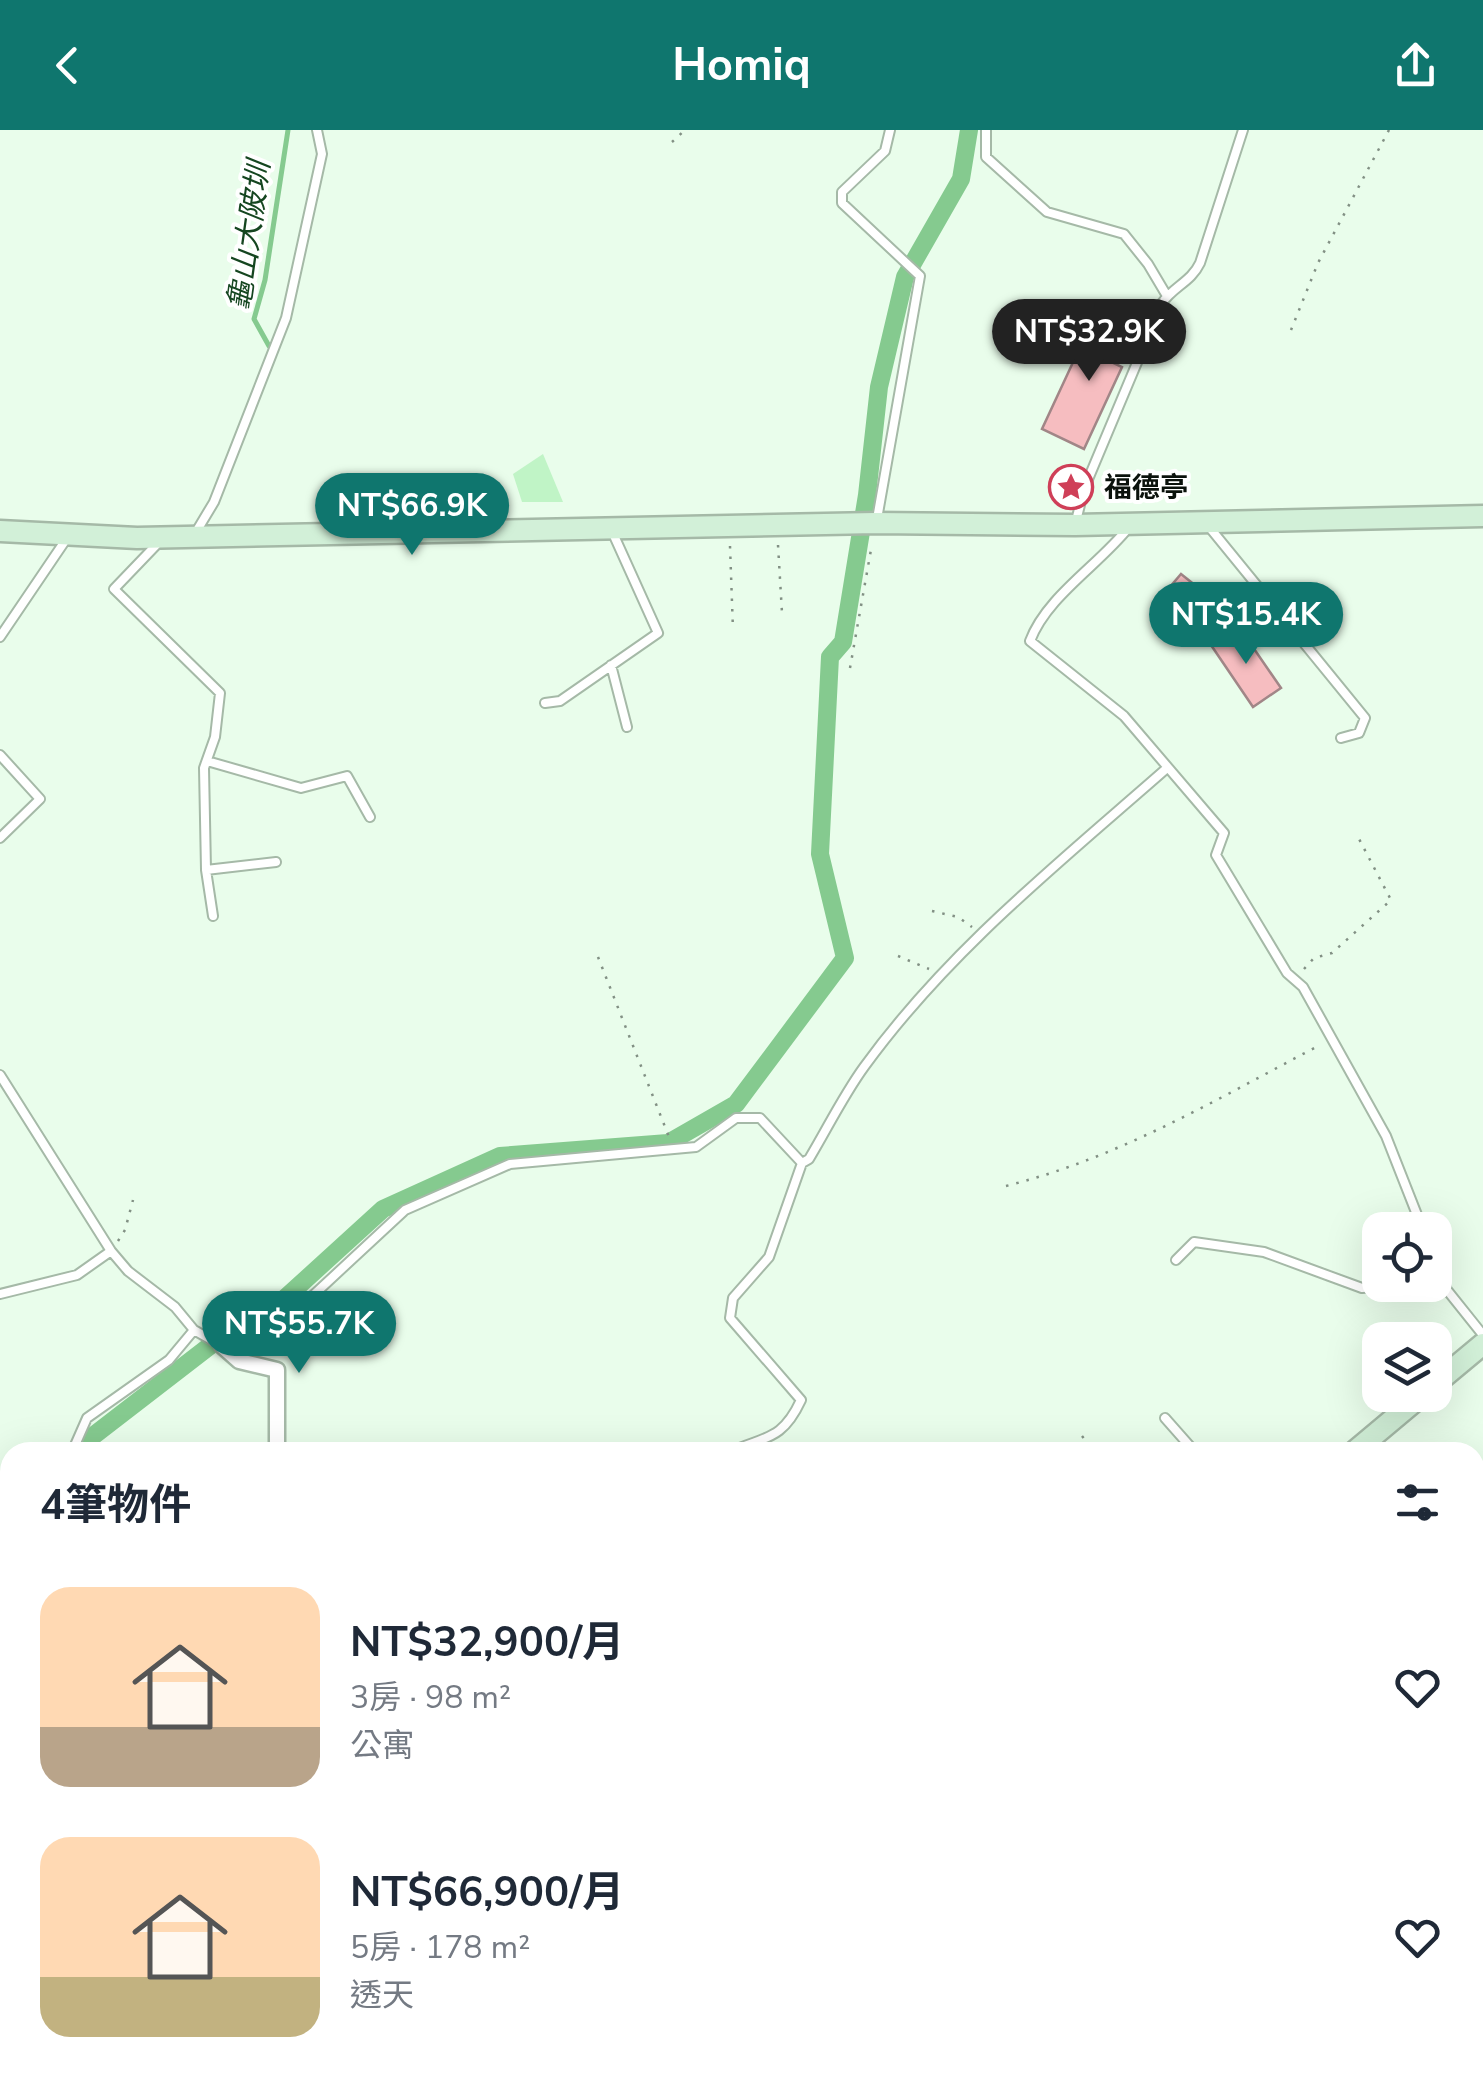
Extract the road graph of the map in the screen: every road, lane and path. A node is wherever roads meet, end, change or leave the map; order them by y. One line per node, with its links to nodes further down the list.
1 (317, 130): 20 (lane)
2 (685, 130): 7 (path)
3 (890, 130): 12 (lane)
4 (986, 130): 8 (lane)
5 (1244, 130): 8 (lane)
6 (1390, 130): 9 (path)
7 (672, 142)
8 (1167, 296): 14 (lane)
9 (1291, 330)
10 (1483, 516): 11 (main road)
11 (1204, 521): 13 (main road); 29 (lane)
12 (876, 523): 14 (main road); 15 (main road); 26 (path)
13 (1132, 523): 14 (main road); 32 (lane)
14 (1076, 524)
15 (776, 525): 16 (main road); 22 (path)
16 (729, 526): 17 (main road); 23 (path)
17 (611, 529): 20 (main road); 25 (lane)
18 (0, 530): 19 (main road)
19 (69, 536): 21 (main road); 24 (lane)
20 (194, 536): 21 (main road)
21 (164, 537): 31 (lane)
22 (782, 613)
23 (733, 630)
24 (0, 638)
25 (611, 664): 27 (lane); 28 (lane)
26 (850, 668)
27 (544, 702)
28 (627, 726)
29 (1341, 738)
30 (0, 755): 35 (lane)
31 (207, 761): 33 (lane); 37 (lane)
32 (1168, 768): 40 (lane); 44 (lane)
33 (370, 817)
34 (1358, 837): 44 (path)
35 (0, 838)
36 (276, 862): 37 (lane)
37 (206, 870): 39 (lane)
38 (932, 911): 40 (path)
39 (212, 916)
40 (980, 932): 43 (lane)
41 (898, 956): 43 (path)
42 (598, 957): 47 (path)
43 (942, 974): 48 (lane)
44 (1294, 979): 45 (lane)
45 (1330, 1040): 49 (path); 51 (lane)
46 (0, 1076): 52 (lane)
47 (674, 1149): 48 (lane); 60 (lane)
48 (802, 1163): 67 (lane)
49 (1006, 1186)
50 (133, 1200): 52 (path)
51 (1416, 1212)
52 (111, 1251): 55 (lane); 57 (lane)
53 (1176, 1260): 54 (lane)
54 (1362, 1288)
55 (0, 1294)
56 (1452, 1298): 58 (lane)
57 (194, 1330): 60 (lane); 65 (lane)
58 (1483, 1335)
59 (1483, 1344): 61 (main road)
60 (222, 1346): 66 (street)
61 (1452, 1370)
62 (1402, 1412): 70 (main road)
63 (1166, 1418): 69 (lane)
64 (1082, 1436): 68 (path)
65 (76, 1442)
66 (277, 1442)
67 (765, 1442)
68 (1087, 1442)
69 (1186, 1442)
70 (1366, 1442)

